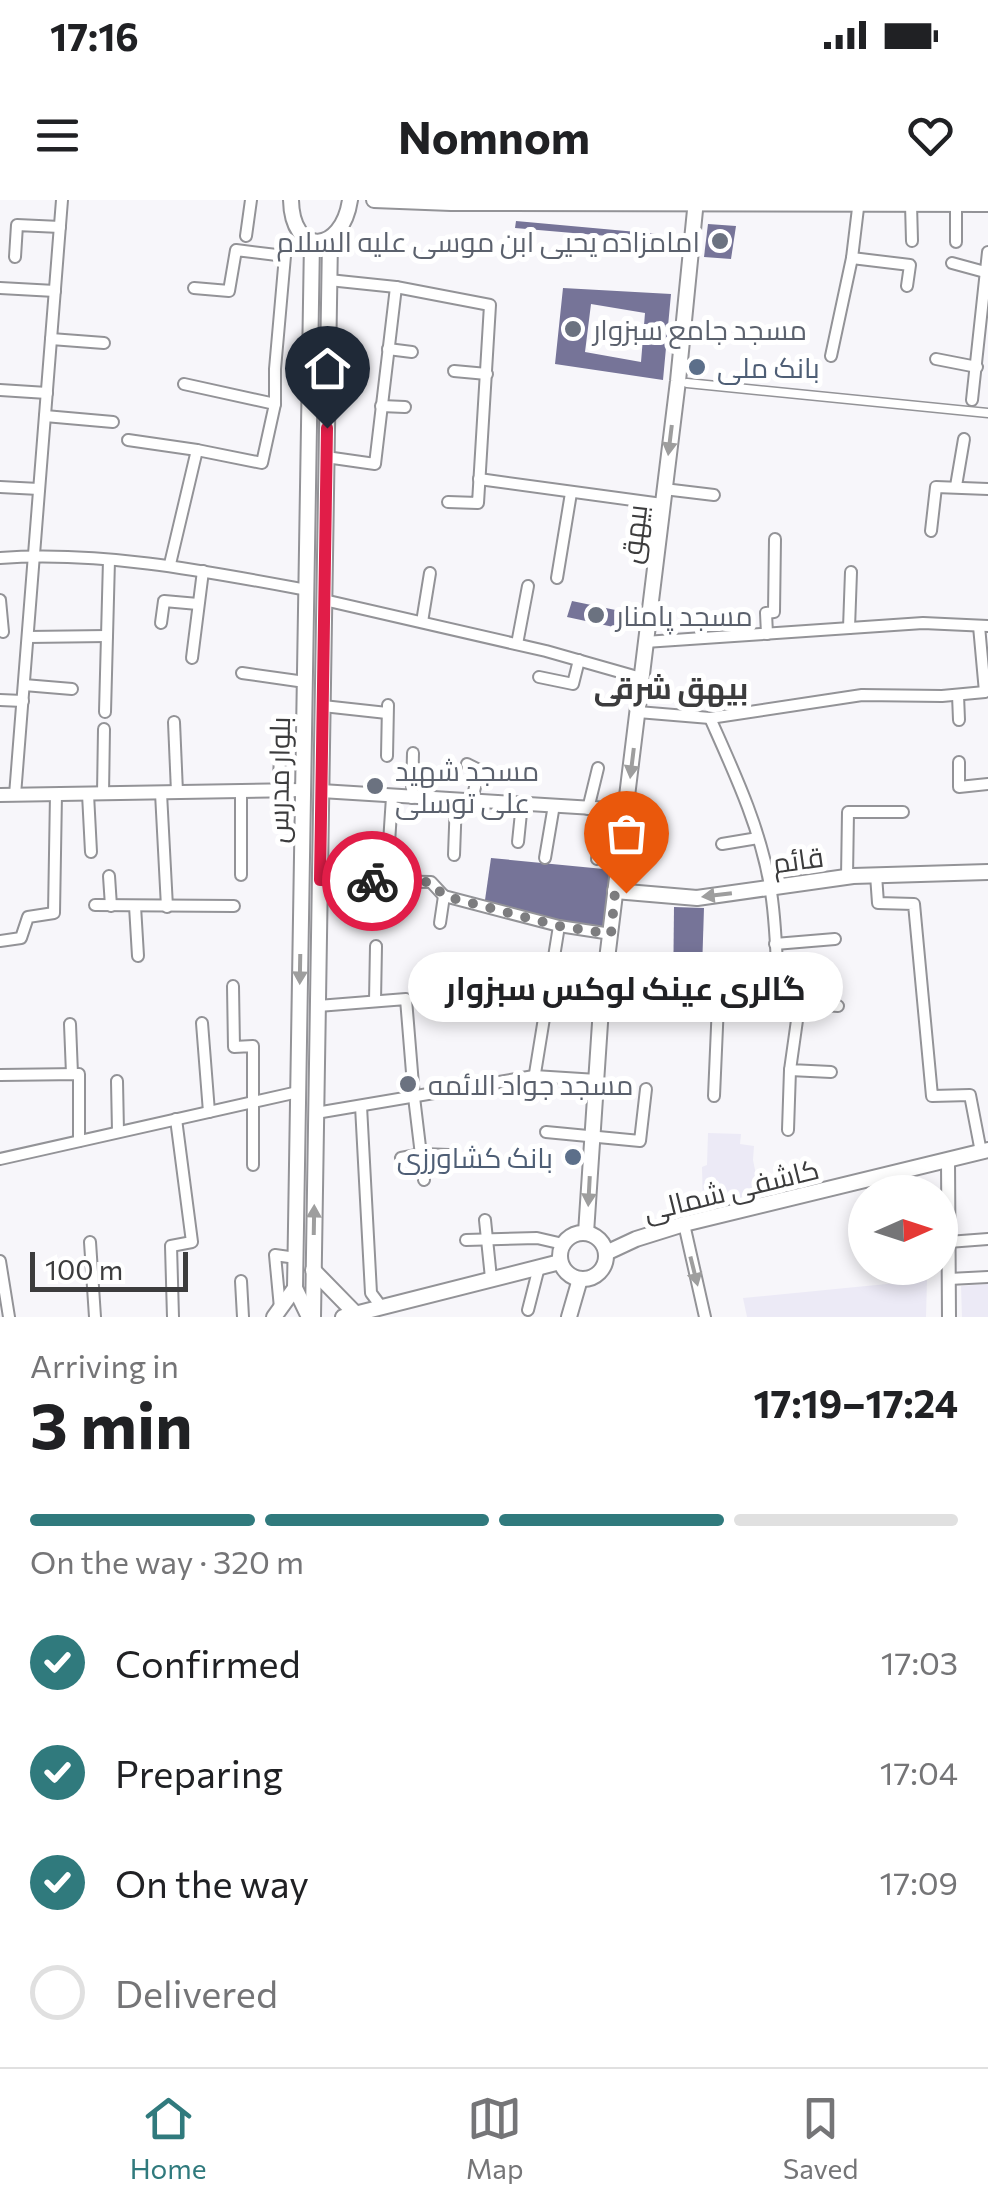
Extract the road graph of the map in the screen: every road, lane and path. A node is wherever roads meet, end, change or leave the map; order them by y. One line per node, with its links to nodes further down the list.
1 (62, 200): 12 (street)
2 (251, 200): 13 (street)
3 (291, 200): 15 (main road)
4 (350, 200): 14 (main road)
5 (374, 200): 6 (main road)
6 (451, 202): 7 (main road)
7 (696, 202): 8 (main road); 61 (main road, بیهق, one-way to 61)
8 (858, 202): 9 (main road); 21 (street)
9 (912, 204): 10 (main road); 16 (street)
10 (956, 204): 11 (main road); 17 (street)
11 (988, 204)
12 (60, 227): 19 (street); 29 (street)
13 (246, 236)
14 (330, 240): 15 (main road); 24 (main road, بلوار مدرس)
15 (312, 241): 20 (main road, بلوار مدرس)
16 (912, 241)
17 (956, 242)
18 (285, 256): 20 (street); 28 (street); 45 (street)
19 (15, 257)
20 (312, 258): 75 (main road, بلوار مدرس)
21 (852, 258): 25 (street); 35 (street)
22 (987, 262): 23 (street); 34 (street)
23 (952, 263)
24 (329, 280): 26 (street); 54 (main road, بلوار مدرس)
25 (907, 286)
26 (396, 287): 32 (street); 39 (street)
27 (0, 288): 29 (street)
28 (194, 288)
29 (55, 291): 30 (street)
30 (51, 339): 31 (street); 43 (street)
31 (104, 343)
32 (388, 350): 33 (street); 46 (street)
33 (412, 352)
34 (983, 352): 37 (street)
35 (831, 356)
36 (936, 359): 37 (street)
37 (978, 367): 44 (street)
38 (454, 371): 39 (street)
39 (487, 374): 55 (street)
40 (687, 383): 48 (street)
41 (184, 384): 45 (street)
42 (0, 390): 43 (street)
43 (47, 393): 49 (street)
44 (972, 400)
45 (275, 404): 53 (street)
46 (382, 406): 47 (street); 54 (street)
47 (405, 407)
48 (988, 413)
49 (45, 416): 50 (street); 59 (street)
50 (113, 422)
51 (964, 439): 56 (street)
52 (128, 440): 53 (street)
53 (197, 450): 69 (street)
54 (326, 457): 77 (main road, بلوار مدرس)
55 (479, 479): 60 (street); 63 (street)
56 (956, 486): 58 (street); 64 (street)
57 (0, 487): 59 (street)
58 (988, 488)
59 (39, 489): 66 (street)
60 (571, 493): 61 (street); 73 (street)
61 (666, 494): 62 (street); 87 (main road, بیهق)
62 (714, 495)
63 (448, 502)
64 (931, 530)
65 (775, 539): 84 (street)
66 (34, 556): 67 (street); 68 (street); 86 (street)
67 (0, 558)
68 (109, 560): 69 (street); 85 (street)
69 (170, 564): 70 (street)
70 (203, 570): 75 (street); 78 (street)
71 (851, 572): 82 (street)
72 (430, 573): 80 (street)
73 (557, 578)
74 (528, 586): 88 (street)
75 (306, 590): 93 (main road, بلوار مدرس)
76 (0, 600): 83 (street)
77 (324, 600): 80 (street); 91 (main road, بلوار مدرس)
78 (198, 604): 79 (street); 89 (street)
79 (161, 622)
80 (422, 622): 88 (street)
81 (984, 626): 82 (street); 98 (street)
82 (849, 628): 84 (street)
83 (3, 632)
84 (767, 634): 87 (street)
85 (107, 636): 86 (street); 102 (street)
86 (28, 637): 96 (street)
87 (645, 642): 95 (main road, بیهق)
88 (517, 644): 90 (street)
89 (192, 658)
90 (579, 660): 94 (street); 95 (street)
91 (323, 668): 93 (main road); 101 (main road, بلوار مدرس)
92 (242, 673): 93 (street)
93 (305, 675): 116 (main road, بلوار مدرس)
94 (539, 677)
95 (641, 678): 103 (main road, بیهق)
96 (24, 686): 97 (street); 100 (street)
97 (72, 689)
98 (958, 695): 104 (street); 105 (street)
99 (0, 700): 100 (street)
100 (23, 701): 124 (street)
101 (322, 706): 110 (street); 118 (main road, بلوار مدرس)
102 (105, 712)
103 (638, 712): 104 (street); 133 (main road, بیهق, one-way to 133)
104 (710, 718): 135 (street)
105 (959, 720)
106 (174, 722): 120 (street)
107 (282, 728): 115 (street)
108 (104, 729): 122 (street)
109 (414, 754): 126 (street)
110 (388, 756)
111 (958, 762): 114 (street)
112 (467, 764): 128 (street)
113 (598, 768): 131 (street)
114 (988, 784)
115 (278, 790): 116 (street); 117 (street)
116 (304, 790): 157 (main road, بلوار مدرس)
117 (241, 791): 120 (street); 144 (street)
118 (321, 791): 125 (street); 148 (main road, بلوار مدرس)
119 (161, 792): 120 (street); 122 (street); 156 (street)
120 (177, 792)
121 (56, 794): 122 (street); 124 (street); 163 (street)
122 (96, 794): 138 (street)
123 (0, 795): 124 (street)
124 (15, 795)
125 (392, 798): 126 (street); 140 (street)
126 (412, 798): 127 (street)
127 (456, 800): 128 (street); 139 (street)
128 (472, 800): 129 (street)
129 (522, 803): 130 (street); 136 (street)
130 (554, 805): 131 (street); 141 (street)
131 (588, 809): 132 (street)
132 (604, 810): 133 (street); 142 (street)
133 (626, 810): 150 (main road, بیهق)
134 (902, 812): 147 (street)
135 (758, 838): 137 (street); 149 (street)
136 (518, 842)
137 (722, 844)
138 (91, 852)
139 (454, 854)
140 (388, 858)
141 (545, 858)
142 (597, 859)
143 (988, 872): 145 (main road, قائم)
144 (241, 875)
145 (876, 875): 147 (main road, قائم); 200 (street)
146 (110, 876): 153 (street)
147 (847, 877): 149 (main road, قائم)
148 (320, 880): 151 (street); 158 (main road, بلوار مدرس)
149 (771, 888): 150 (main road, قائم, one-way to 150); 164 (street)
150 (615, 892): 161 (main road, بیهق)
151 (444, 896): 159 (street); 160 (street)
152 (95, 905): 153 (street)
153 (110, 906): 154 (street)
154 (135, 906): 156 (street); 166 (street)
155 (234, 906): 156 (street)
156 (167, 907)
157 (301, 922): 158 (main road); 186 (main road, بلوار مدرس, one-way to 186)
158 (319, 922): 172 (main road, بلوار مدرس)
159 (440, 923)
160 (559, 926): 161 (street); 182 (street)
161 (611, 934): 175 (main road, بیهق)
162 (835, 939): 164 (street)
163 (0, 941)
164 (775, 944): 169 (street)
165 (376, 946): 168 (street)
166 (138, 956)
167 (232, 986): 190 (street)
168 (375, 1001): 172 (street); 189 (street)
169 (779, 1002): 171 (street); 173 (street)
170 (566, 1003): 175 (street)
171 (718, 1004): 175 (street); 188 (street)
172 (318, 1006): 193 (main road, بلوار مدرس)
173 (799, 1006): 174 (street); 178 (street)
174 (838, 1006)
175 (601, 1008): 183 (main road, بیهق)
176 (202, 1023): 192 (street)
177 (70, 1024): 181 (street)
178 (790, 1070): 179 (street); 195 (street)
179 (831, 1072)
180 (0, 1074): 181 (street)
181 (72, 1074): 199 (street)
182 (534, 1076): 183 (street); 187 (street); 189 (street)
183 (597, 1080): 198 (main road, بیهق)
184 (117, 1081): 196 (street)
185 (646, 1089): 198 (street)
186 (298, 1092): 190 (street); 219 (main road, بلوار مدرس)
187 (532, 1092)
188 (714, 1096)
189 (414, 1097): 191 (street); 201 (street)
190 (252, 1102): 192 (street); 206 (street)
191 (361, 1106): 193 (street); 231 (street)
192 (209, 1112): 194 (street)
193 (316, 1113): 223 (main road, بلوار مدرس, one-way to 193)
194 (176, 1119): 196 (street); 237 (street)
195 (788, 1130)
196 (118, 1132): 199 (street)
197 (546, 1132): 198 (street)
198 (592, 1135): 211 (main road, بیهق, one-way to 211)
199 (80, 1141): 204 (street)
200 (984, 1151): 205 (main road, کاشفی شمالی)
201 (422, 1154): 202 (street); 203 (street); 208 (street)
202 (450, 1156)
203 (401, 1158)
204 (0, 1159)
205 (948, 1161): 207 (street); 210 (main road, کاشفی شمالی)
206 (252, 1164)
207 (948, 1175)
208 (424, 1180)
209 (484, 1220): 212 (street)
210 (684, 1224): 218 (main road, کاشفی شمالی); 241 (street, one-way to 241)
211 (586, 1233): 217 (main road); 218 (main road)
212 (486, 1238): 214 (street); 217 (street); 225 (street)
213 (988, 1239): 215 (street)
214 (466, 1240)
215 (958, 1241)
216 (90, 1242): 236 (street)
217 (563, 1244): 221 (main road)
218 (606, 1253): 226 (main road)
219 (296, 1258): 230 (main road, بلوار مدرس); 233 (street)
220 (0, 1261): 235 (street)
221 (560, 1262): 222 (main road); 226 (main road)
222 (539, 1267): 225 (main road); 232 (street)
223 (314, 1270): 234 (main road); 239 (main road, بلوار مدرس)
224 (988, 1277): 227 (street)
225 (491, 1278): 231 (main road)
226 (580, 1279): 240 (main road)
227 (958, 1279)
228 (241, 1281): 238 (street)
229 (949, 1285): 242 (street)
230 (295, 1288): 233 (main road); 239 (main road, بلوار مدرس)
231 (380, 1305): 234 (main road)
232 (528, 1310)
233 (277, 1313)
234 (352, 1316)
235 (8, 1317)
236 (95, 1317)
237 (173, 1317)
238 (243, 1317)
239 (310, 1317)
240 (569, 1317)
241 (705, 1317)
242 (949, 1317)

